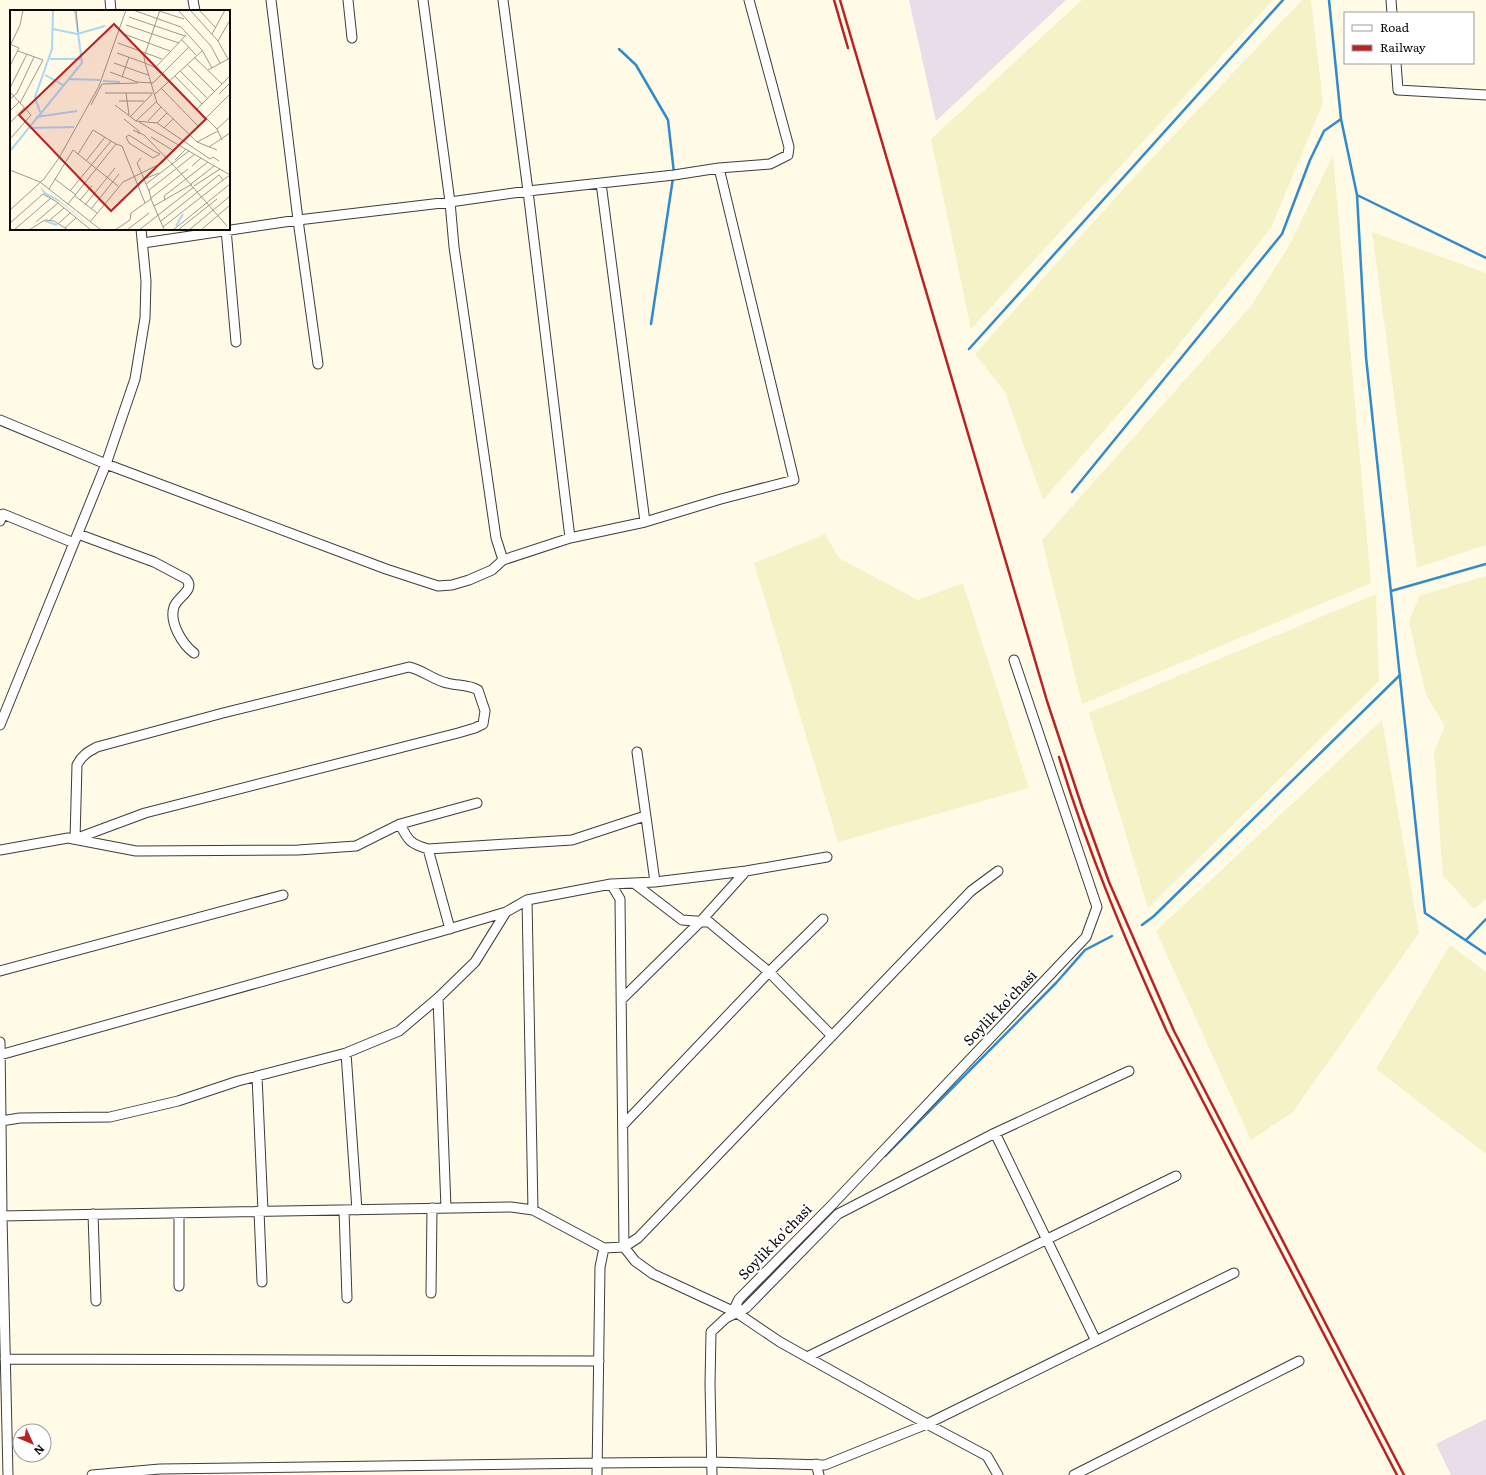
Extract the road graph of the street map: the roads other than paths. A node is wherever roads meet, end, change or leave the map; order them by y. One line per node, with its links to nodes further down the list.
1 (110, 0): 9 (street)
2 (193, 0): 10 (street)
3 (271, 0): 19 (street)
4 (348, 0): 12 (street)
5 (423, 0): 18 (street)
6 (503, 0): 17 (street)
7 (749, 0): 15 (street)
8 (1391, 0): 11 (street)
9 (111, 10)
10 (195, 10)
11 (1392, 12)
12 (352, 38)
13 (1396, 64): 14 (street)
14 (1486, 95)
15 (719, 168): 16 (street); 29 (street)
16 (602, 183): 17 (street); 29 (street)
17 (528, 191): 18 (street); 31 (street)
18 (450, 202): 19 (street); 32 (street)
19 (298, 220): 20 (street); 25 (street)
20 (230, 229)
21 (141, 230): 23 (street)
22 (226, 230): 23 (street); 24 (street)
23 (143, 243): 27 (street)
24 (236, 342)
25 (318, 364)
26 (0, 420): 27 (street)
27 (106, 464): 30 (street); 32 (street)
28 (1, 515): 30 (street)
29 (645, 522): 31 (street)
30 (76, 538): 33 (street); 35 (street)
31 (570, 538): 32 (street)
32 (503, 560)
33 (194, 653)
34 (1014, 660): 70 (street, Soylik ko'chasi)
35 (0, 724)
36 (637, 752): 38 (street)
37 (477, 803): 39 (street)
38 (645, 816): 41 (street); 46 (street)
39 (400, 824): 40 (street); 41 (street)
40 (75, 840): 40 (street); 42 (street)
41 (428, 849): 54 (street)
42 (0, 850)
43 (827, 856): 44 (street)
44 (746, 871): 46 (street); 53 (street)
45 (998, 871): 59 (street)
46 (655, 882): 48 (street)
47 (611, 884): 48 (street); 50 (street); 58 (street)
48 (635, 884): 53 (street)
49 (282, 895): 55 (street)
50 (527, 900): 51 (street); 75 (street)
51 (506, 912): 54 (street); 57 (street)
52 (823, 919): 56 (street)
53 (700, 922): 56 (street); 58 (street)
54 (450, 929): 62 (street)
55 (0, 971)
56 (769, 972): 59 (street); 66 (street)
57 (438, 998): 61 (street); 72 (street)
58 (621, 1000): 66 (street)
59 (832, 1036): 82 (street)
60 (0, 1042): 62 (street)
61 (346, 1053): 64 (street); 74 (street)
62 (0, 1055): 65 (street)
63 (1129, 1071): 67 (street)
64 (257, 1076): 65 (street); 76 (street)
65 (2, 1121): 68 (street)
66 (622, 1125): 82 (street)
67 (995, 1133): 79 (street); 81 (street)
68 (1, 1142): 80 (street)
69 (1176, 1176): 81 (street)
70 (830, 1206): 79 (street); 90 (street, Soylik ko'chasi)
71 (432, 1208): 72 (street); 74 (street); 87 (street)
72 (446, 1208): 75 (street)
73 (344, 1210): 74 (street); 76 (street); 88 (street)
74 (357, 1210)
75 (533, 1210): 83 (street)
76 (261, 1211): 77 (street); 85 (street)
77 (180, 1213): 78 (street); 86 (street)
78 (93, 1214): 80 (street); 89 (street)
79 (838, 1214): 90 (street)
80 (1, 1216): 93 (street)
81 (1047, 1239): 91 (street); 92 (street)
82 (624, 1247): 83 (street); 90 (street)
83 (604, 1248): 94 (street)
84 (1234, 1273): 91 (street)
85 (262, 1282)
86 (180, 1286)
87 (431, 1293)
88 (347, 1298)
89 (96, 1301)
90 (735, 1312): 92 (street); 98 (street)
91 (1096, 1341): 96 (street)
92 (807, 1357): 96 (street)
93 (5, 1359): 94 (street); 101 (street)
94 (599, 1361): 97 (street)
95 (1299, 1361): 107 (street)
96 (926, 1424): 99 (street); 106 (street)
97 (597, 1462): 98 (street); 100 (street); 103 (street)
98 (712, 1462): 99 (street); 104 (street)
99 (816, 1464): 105 (street)
100 (150, 1473): 102 (street)
101 (8, 1475)
102 (92, 1475)
103 (597, 1475)
104 (712, 1475)
105 (819, 1475)
106 (998, 1475)
107 (1074, 1475)

